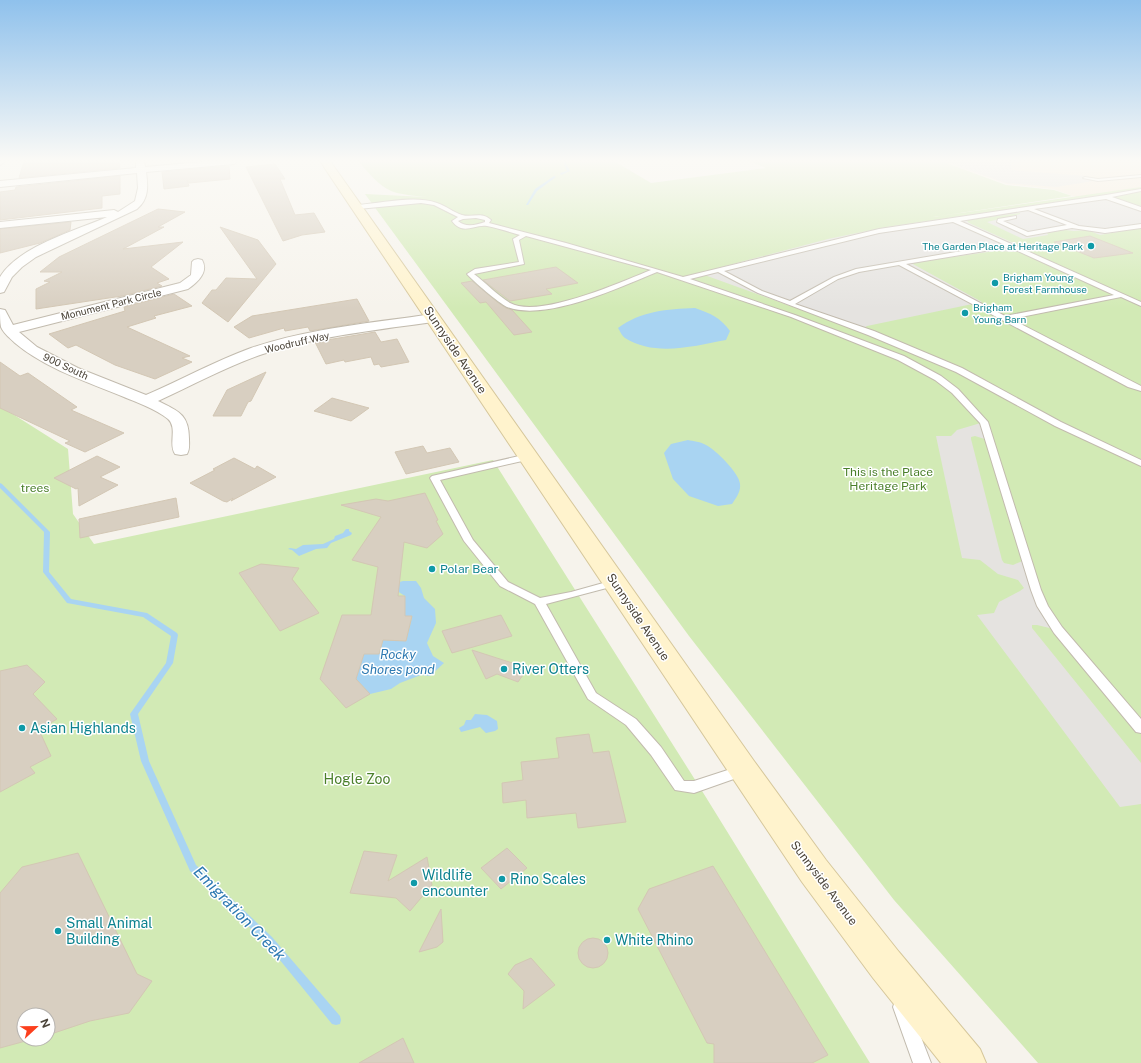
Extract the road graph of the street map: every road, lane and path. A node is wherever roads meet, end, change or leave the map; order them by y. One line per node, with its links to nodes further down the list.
1 (360, 211): 27 (main road, Sunnyside Avenue)
2 (449, 211): 7 (lane)
3 (1017, 211): 8 (lane)
4 (1032, 211): 6 (lane)
5 (126, 212): 10 (street); 15 (street)
6 (1038, 213): 11 (lane); 11 (lane)
7 (462, 217): 9 (lane); 9 (lane)
8 (954, 220): 14 (lane); 20 (lane)
9 (485, 224): 13 (lane)
10 (0, 225)
11 (1073, 226): 12 (lane)
12 (1141, 226)
13 (526, 234): 19 (lane); 19 (lane)
14 (1010, 245): 18 (lane); 23 (lane)
15 (23, 260): 16 (street); 22 (street)
16 (8, 262)
17 (198, 262): 29 (street, Monument Park Circle)
18 (900, 263): 24 (lane); 28 (lane)
19 (657, 270): 21 (lane)
20 (718, 270): 21 (lane); 24 (lane)
21 (682, 279): 37 (lane)
22 (0, 289)
23 (1122, 295): 25 (lane); 28 (lane)
24 (790, 304): 34 (lane)
25 (1141, 304)
26 (0, 313): 29 (street, 900 South)
27 (433, 318): 31 (street, Woodruff Way); 33 (main road, Sunnyside Avenue)
28 (1004, 318): 30 (lane)
29 (9, 330): 31 (street, 900 South)
30 (1141, 389)
31 (146, 401): 32 (street, 900 South)
32 (181, 450)
33 (528, 457): 35 (main road, Sunnyside Avenue); 36 (lane)
34 (1141, 463)
35 (614, 583): 36 (lane); 38 (main road, Sunnyside Avenue)
36 (539, 602): 38 (lane)
37 (1141, 728)
38 (743, 770): 39 (main road, Sunnyside Avenue)
39 (886, 965): 40 (lane); 41 (main road, Sunnyside Avenue)
40 (922, 1063)
41 (966, 1063)

